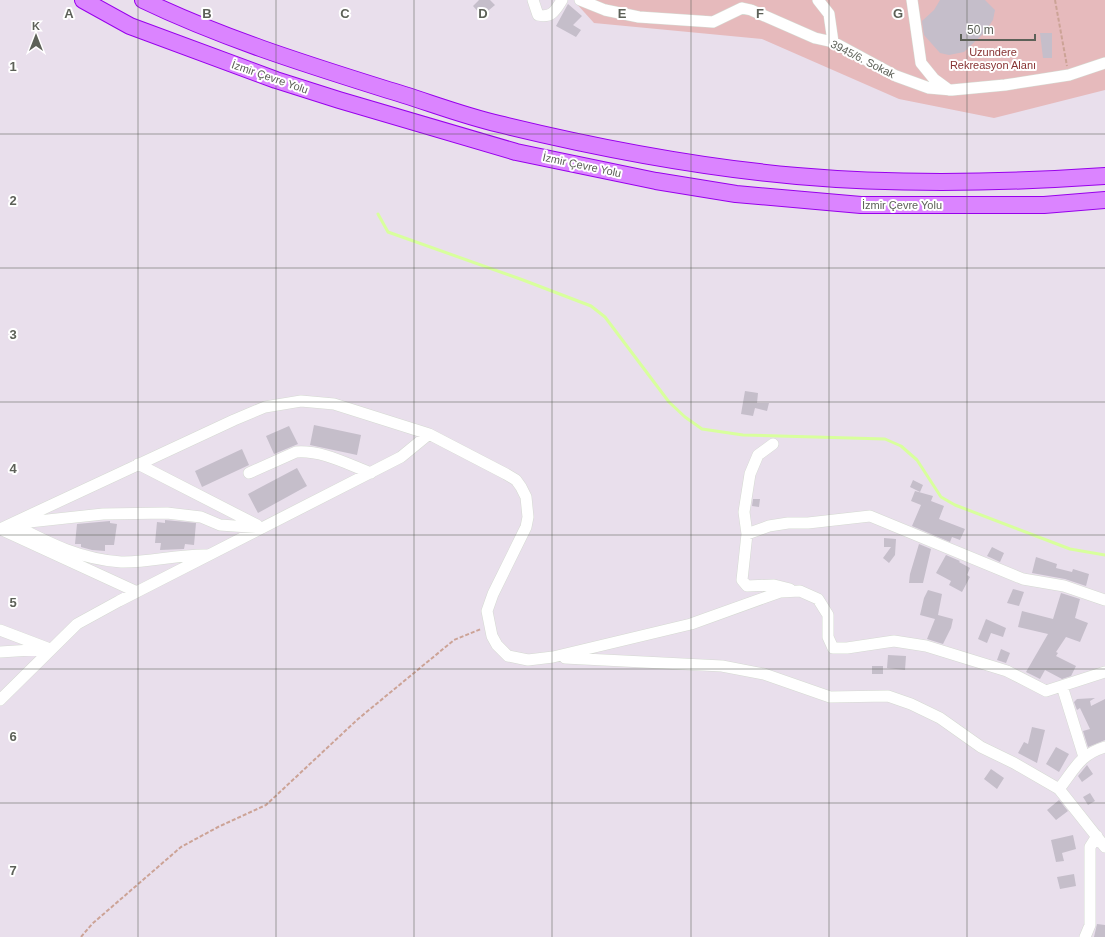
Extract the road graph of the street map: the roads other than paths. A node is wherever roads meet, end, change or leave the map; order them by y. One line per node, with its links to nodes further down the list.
1 (83, 0): 12 (highway, İzmir Çevre Yolu)
2 (142, 0): 11 (highway, İzmir Çevre Yolu)
3 (533, 0): 4 (street)
4 (562, 0)
5 (580, 0): 8 (street, 3945/6. Sokak)
6 (818, 0): 8 (street)
7 (912, 0): 10 (street)
8 (833, 42): 10 (street, 3945/6. Sokak)
9 (1105, 63): 10 (street, 3945/6. Sokak)
10 (949, 90)
11 (1105, 176)
12 (1105, 200)
13 (429, 434): 15 (street); 17 (street); 29 (street)
14 (773, 444): 21 (street)
15 (138, 464): 18 (street); 19 (street)
16 (249, 473): 17 (street)
17 (371, 473): 19 (street)
18 (11, 524): 19 (street); 20 (street); 22 (street)
19 (262, 528): 22 (street)
20 (0, 529): 24 (street)
21 (747, 534): 23 (street); 25 (street)
22 (209, 555): 24 (street)
23 (800, 591): 29 (street); 31 (street)
24 (137, 592): 27 (street)
25 (1105, 600)
26 (0, 630): 27 (street)
27 (50, 649): 28 (street); 32 (street)
28 (0, 652)
29 (553, 657): 35 (street)
30 (1105, 673): 31 (street)
31 (1062, 686): 34 (street)
32 (0, 700)
33 (1105, 747): 34 (street)
34 (1084, 757): 35 (street)
35 (1059, 789): 36 (street)
36 (1103, 843): 37 (street)
37 (1085, 937)

